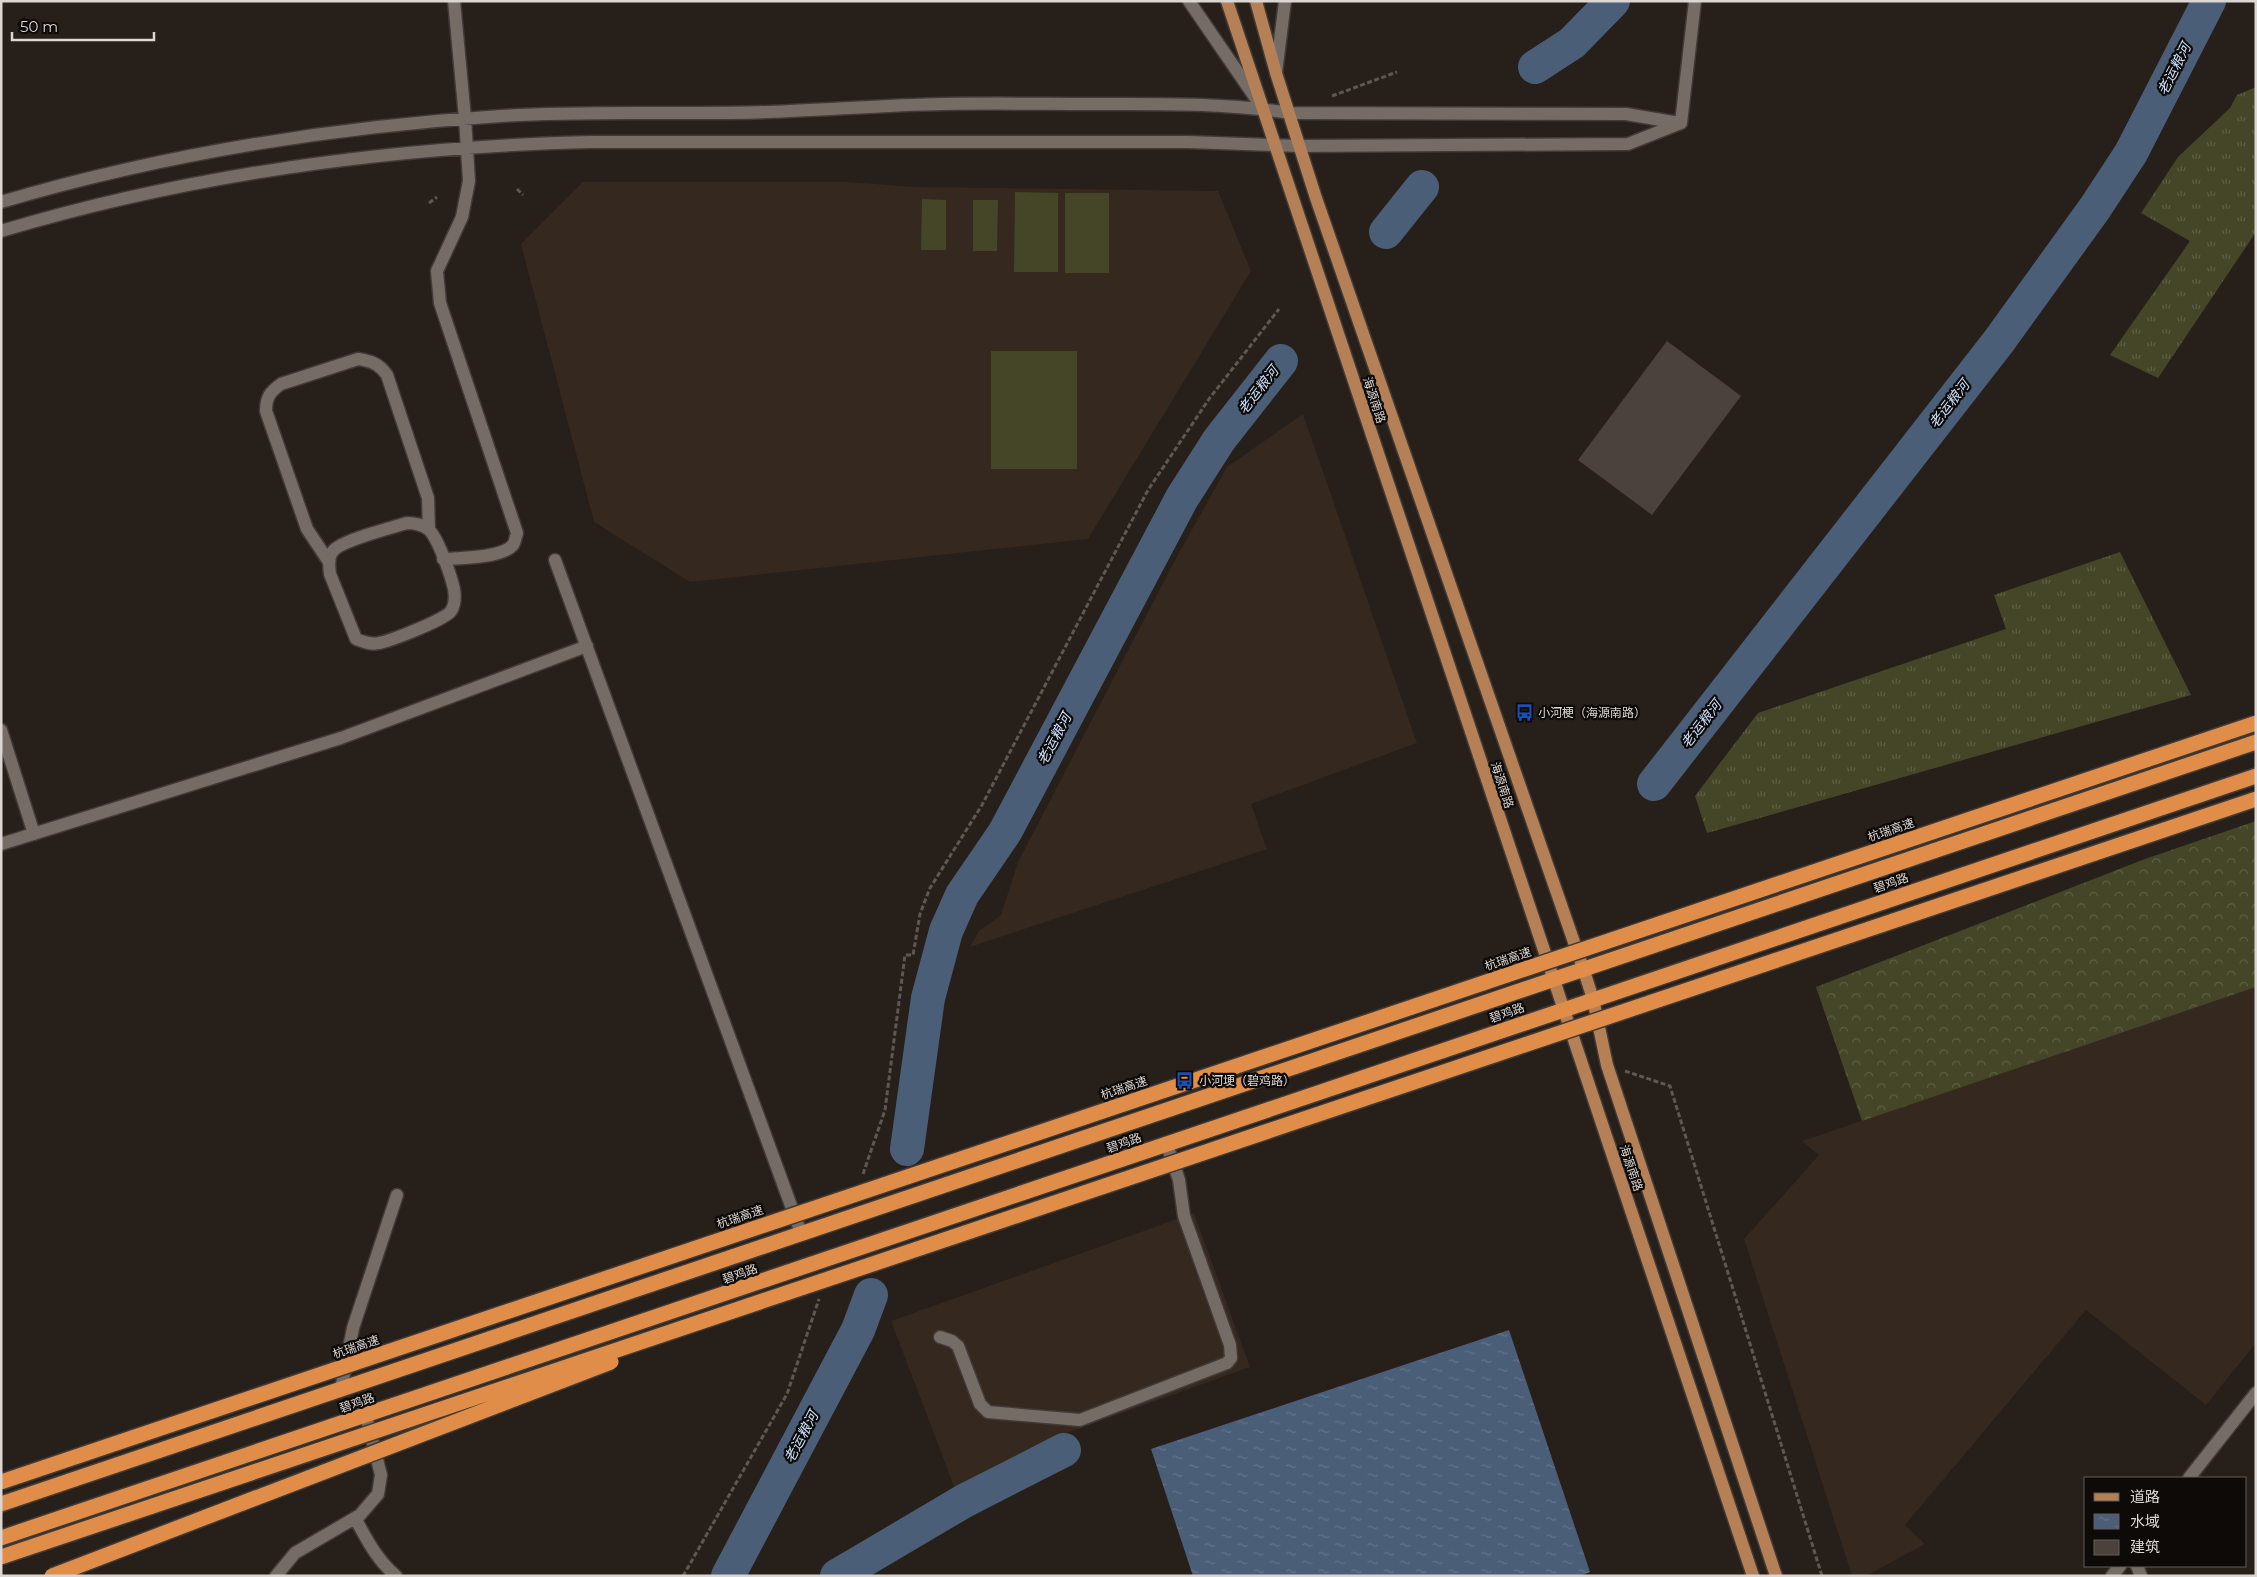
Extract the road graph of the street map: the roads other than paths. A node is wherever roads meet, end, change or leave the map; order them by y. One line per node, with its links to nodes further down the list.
1 (454, 1): 10 (street)
2 (1189, 1): 8 (street)
3 (1227, 1): 8 (main road, 海源南路)
4 (1256, 1): 7 (main road, 海源南路)
5 (1285, 1): 7 (street)
6 (1695, 1): 11 (street)
7 (1276, 73): 9 (main road, 海源南路)
8 (1262, 109): 9 (street); 10 (street); 12 (main road, 海源南路)
9 (1289, 113): 11 (street); 13 (main road, 海源南路)
10 (465, 118): 14 (street); 15 (street)
11 (1681, 123): 13 (street)
12 (1274, 144): 13 (street); 14 (street); 30 (main road, 海源南路)
13 (1299, 146): 29 (main road, 海源南路)
14 (467, 147): 16 (street); 18 (street)
15 (1, 202)
16 (1, 231)
17 (429, 530): 18 (street); 20 (street); 20 (street)
18 (443, 559): 20 (street)
19 (556, 560): 21 (street)
20 (329, 562)
21 (587, 646): 27 (street); 35 (street)
22 (2256, 723): 42 (highway, 杭瑞高速, bridge)
23 (1, 730): 27 (street)
24 (2256, 742): 29 (highway, 碧鸡路)
25 (2256, 776): 31 (highway, 碧鸡路)
26 (2256, 799): 36 (highway, bridge)
27 (34, 834): 28 (street)
28 (1, 844)
29 (1584, 971): 30 (highway, 碧鸡路); 31 (main road, 海源南路)
30 (1554, 981): 32 (main road, 海源南路); 35 (highway, 碧鸡路)
31 (1593, 1000): 32 (highway, 碧鸡路); 51 (main road, 海源南路)
32 (1564, 1009): 33 (highway, 碧鸡路); 50 (main road, 海源南路)
33 (1167, 1144): 37 (street); 40 (highway, 碧鸡路)
34 (397, 1195): 38 (street)
35 (801, 1233): 38 (highway, 碧鸡路)
36 (837, 1276): 46 (highway, bridge); 47 (highway, bridge)
37 (940, 1337)
38 (341, 1389): 43 (highway, 碧鸡路)
39 (2254, 1399): 41 (street)
40 (366, 1416): 44 (street); 45 (highway, 碧鸡路)
41 (2190, 1477)
42 (1, 1480)
43 (1, 1504)
44 (355, 1518): 48 (street); 49 (street)
45 (1, 1538)
46 (1, 1557)
47 (52, 1576)
48 (276, 1576)
49 (396, 1576)
50 (1753, 1576)
51 (1776, 1576)

